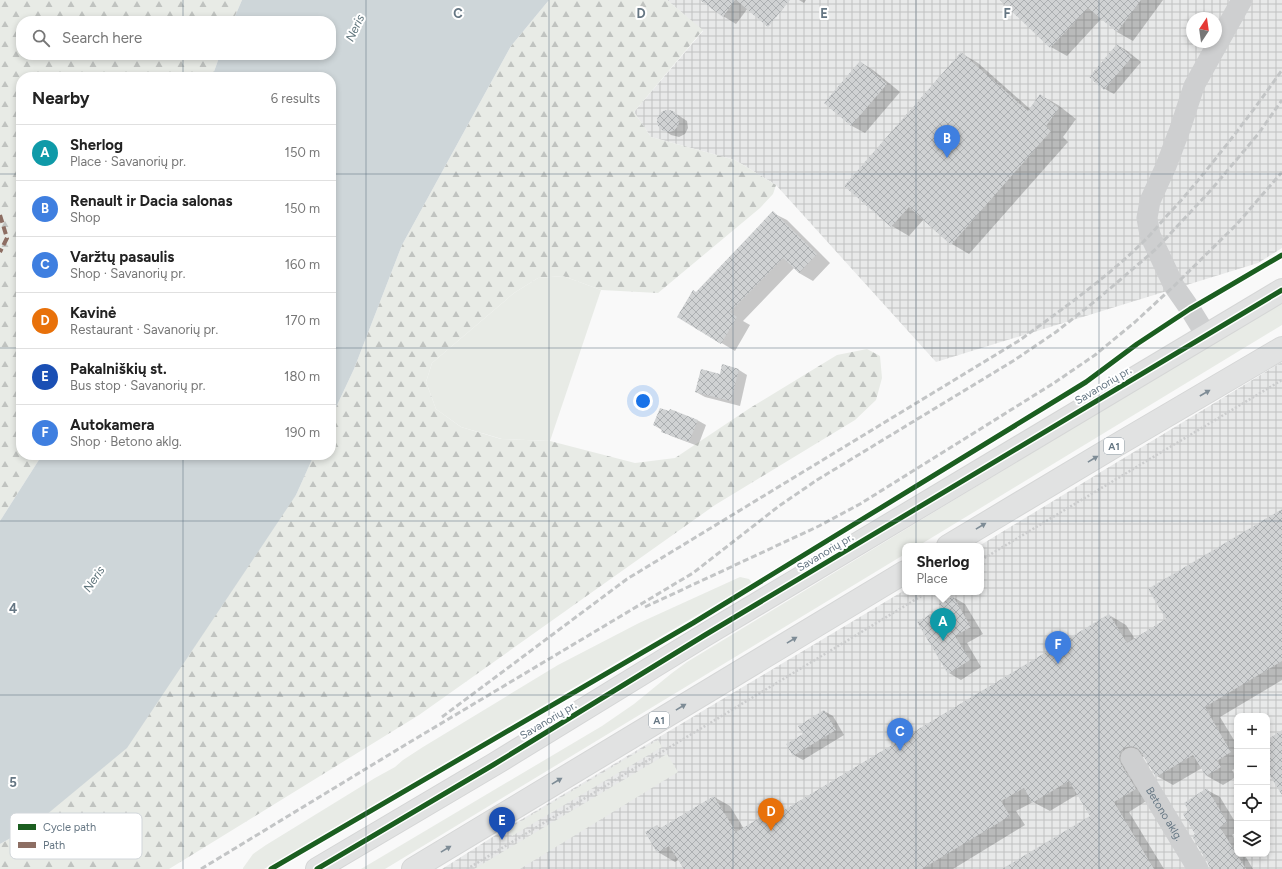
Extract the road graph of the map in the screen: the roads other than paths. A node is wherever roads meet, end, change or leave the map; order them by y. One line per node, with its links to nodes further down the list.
1 (1242, 0): 3 (street)
2 (1282, 290): 3 (highway, Savanorių pr.)
3 (1206, 335): 8 (highway, Savanorių pr.)
4 (1282, 348): 5 (highway, A1, one-way to 4)
5 (953, 543)
6 (902, 574): 9 (highway, A1, one-way to 6)
7 (1131, 758): 10 (street, Betono aklg.)
8 (326, 867)
9 (413, 869)
10 (1198, 869)

